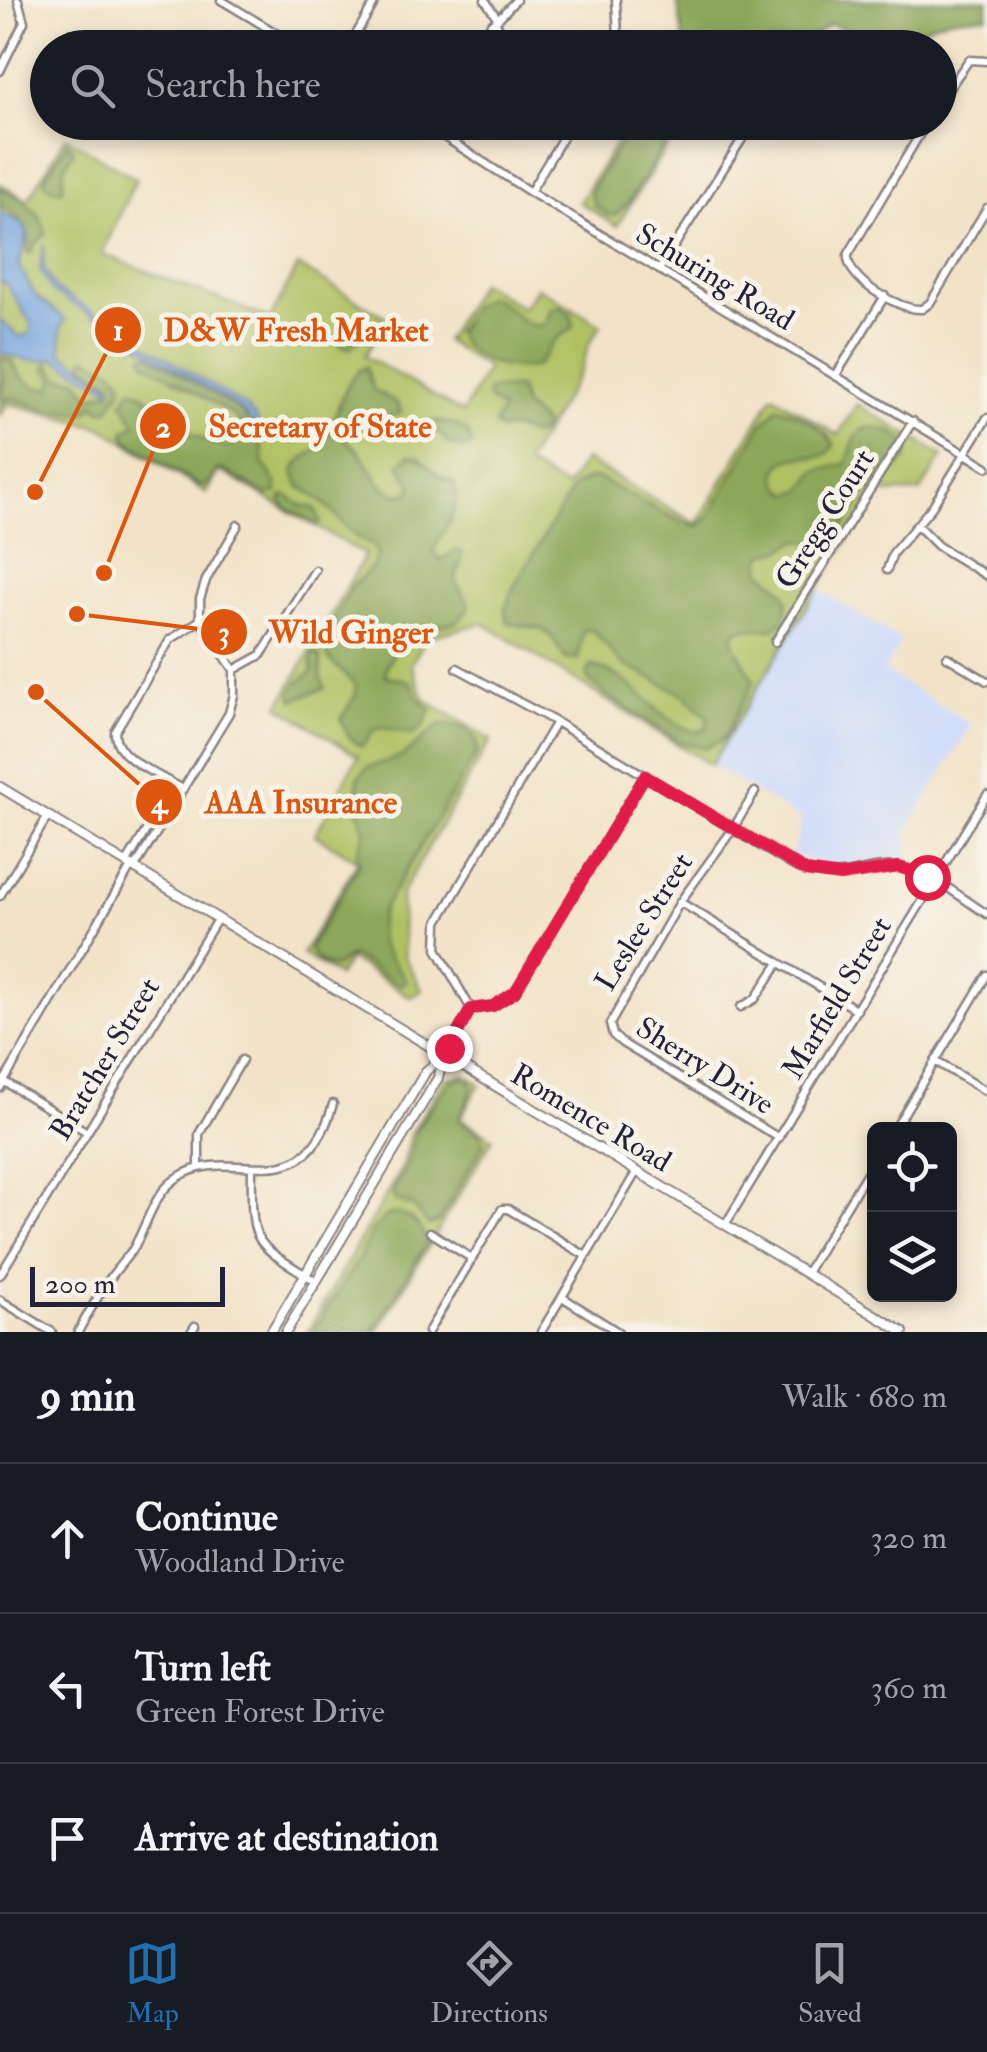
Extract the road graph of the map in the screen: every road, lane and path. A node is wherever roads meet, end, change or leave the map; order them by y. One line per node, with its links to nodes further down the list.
1 (18, 0): 14 (street)
2 (221, 0): 8 (street)
3 (376, 0): 9 (street)
4 (486, 0): 7 (street)
5 (516, 0): 7 (street)
6 (616, 0): 12 (street)
7 (497, 21): 10 (street); 11 (street)
8 (271, 30)
9 (358, 30)
10 (487, 30)
11 (498, 30)
12 (618, 30)
13 (987, 60): 15 (street)
14 (0, 71)
15 (957, 74)
16 (457, 140): 20 (street, Schuring Road)
17 (561, 140): 20 (street)
18 (742, 140): 22 (street)
19 (916, 140): 23 (street)
20 (530, 192): 22 (street, Schuring Road)
21 (987, 208): 23 (street)
22 (659, 270): 24 (street, Schuring Road)
23 (886, 296): 24 (street)
24 (836, 375): 26 (street, Schuring Road)
25 (987, 418): 27 (street)
26 (913, 421): 27 (street, Schuring Road); 35 (street, Gregg Court)
27 (966, 454): 28 (street, Schuring Road); 30 (street)
28 (987, 467)
29 (238, 526): 34 (street)
30 (918, 526): 32 (street); 33 (street)
31 (316, 570): 38 (street)
32 (887, 570)
33 (987, 576)
34 (200, 620): 38 (street); 43 (street)
35 (774, 642)
36 (947, 657): 39 (street)
37 (457, 668): 40 (street)
38 (234, 670): 43 (street)
39 (987, 681)
40 (556, 722): 41 (street); 57 (street)
41 (645, 776): 47 (street); 57 (street)
42 (0, 787): 46 (street, Romence Road)
43 (183, 789): 48 (street)
44 (755, 792): 47 (street, Leslee Street)
45 (987, 795): 49 (street, Marfield Street)
46 (48, 816): 48 (street, Romence Road); 50 (street)
47 (733, 829): 49 (street); 51 (street, Leslee Street)
48 (131, 865): 53 (street, Romence Road); 63 (street)
49 (934, 882): 52 (street); 58 (street, Marfield Street)
50 (0, 896)
51 (680, 902): 54 (street); 59 (street, Leslee Street)
52 (987, 914)
53 (218, 917): 60 (street, Romence Road); 67 (street, Bratcher Street)
54 (779, 963): 56 (street); 58 (street)
55 (987, 975): 62 (street)
56 (741, 1007)
57 (471, 1009): 60 (street)
58 (857, 1010): 68 (street, Marfield Street)
59 (611, 1029): 68 (street, Sherry Drive)
60 (444, 1056): 71 (street, Romence Road); 79 (street); 80 (street)
61 (242, 1060): 69 (street)
62 (936, 1061): 64 (street); 66 (street)
63 (1, 1083): 67 (street)
64 (987, 1092)
65 (334, 1104): 70 (street)
66 (899, 1122)
67 (87, 1132): 78 (street, Bratcher Street)
68 (779, 1138): 73 (street, Marfield Street)
69 (199, 1166): 70 (street); 84 (street)
70 (252, 1168): 79 (street)
71 (637, 1172): 73 (street, Romence Road); 75 (street)
72 (867, 1173): 77 (street)
73 (725, 1225): 77 (street, Romence Road)
74 (430, 1232): 76 (street)
75 (586, 1256): 76 (street); 81 (street)
76 (472, 1259): 87 (street)
77 (806, 1273): 90 (street, Romence Road)
78 (0, 1275)
79 (304, 1275): 80 (street); 85 (street)
80 (316, 1282): 86 (street)
81 (562, 1298): 88 (street); 89 (street)
82 (0, 1300): 83 (street)
83 (52, 1332)
84 (78, 1332)
85 (271, 1332)
86 (286, 1332)
87 (428, 1332)
88 (541, 1332)
89 (618, 1332)
90 (904, 1332)

